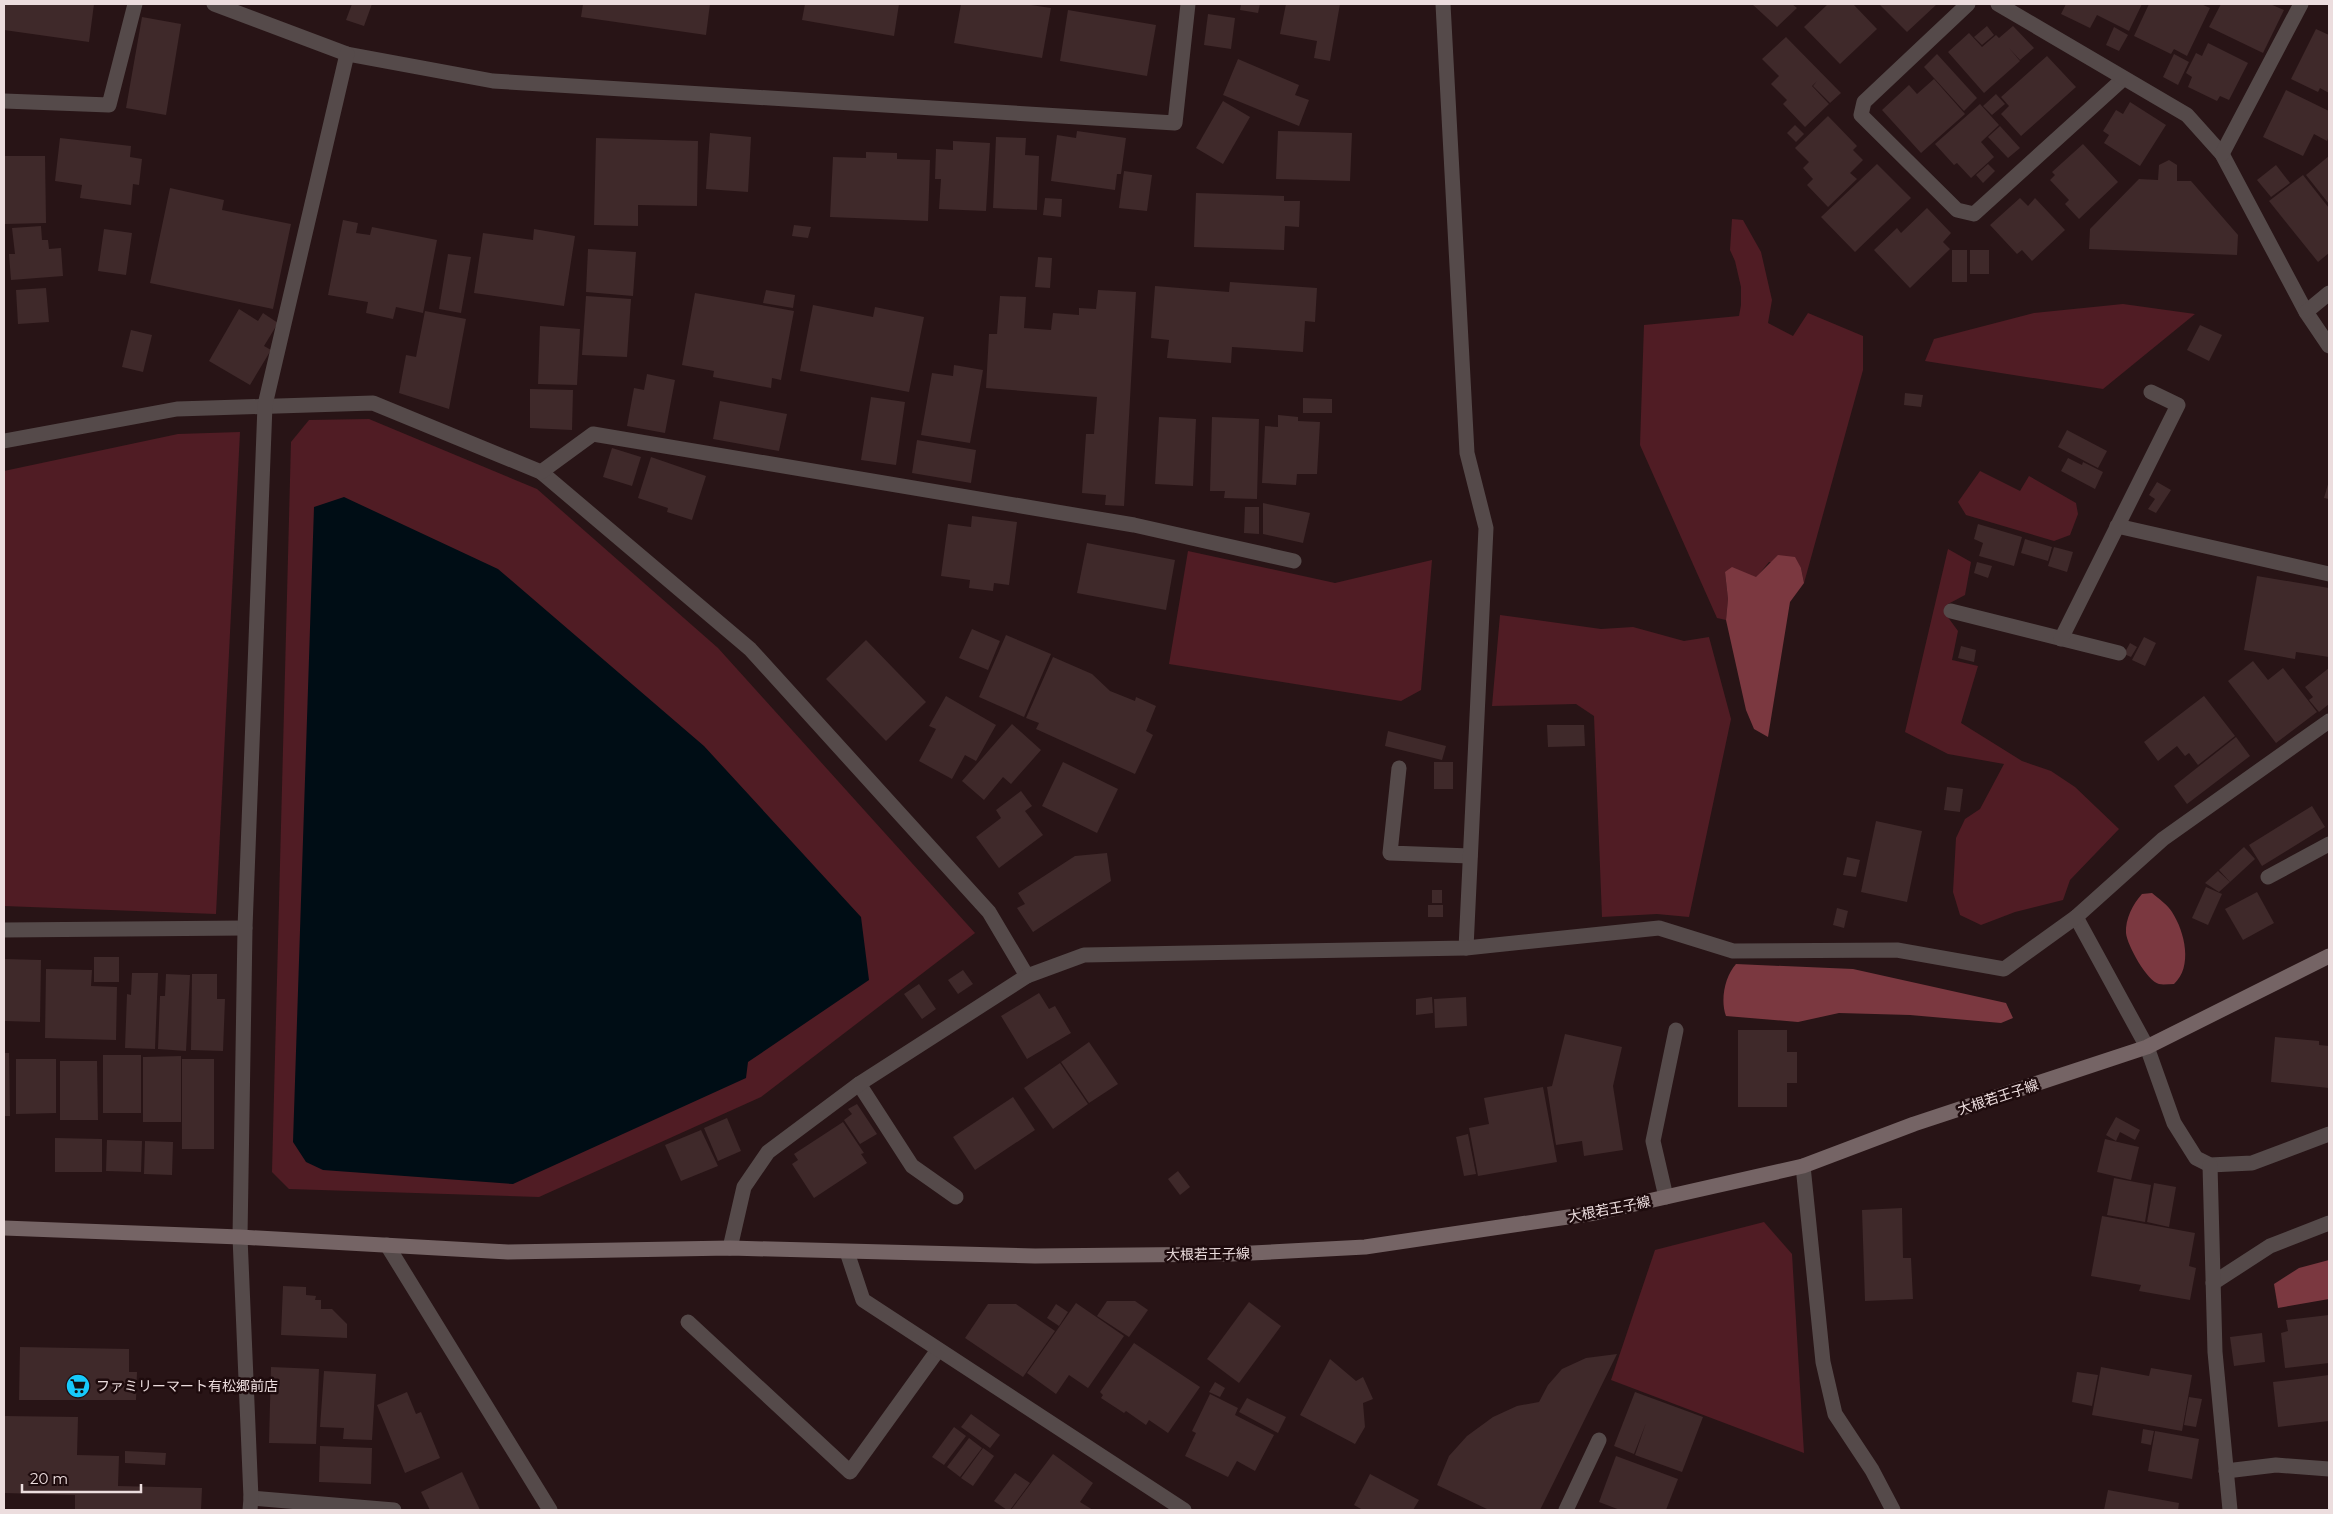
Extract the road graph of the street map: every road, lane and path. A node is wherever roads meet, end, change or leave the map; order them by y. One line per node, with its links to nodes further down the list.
1 (135, 4): 10 (street)
2 (214, 4): 8 (street)
3 (1188, 4): 8 (street)
4 (1443, 4): 28 (street)
5 (1968, 4): 9 (street)
6 (1998, 4): 9 (street)
7 (2301, 4): 11 (street)
8 (347, 54): 16 (street)
9 (2123, 79): 11 (street)
10 (4, 101)
11 (2222, 154): 13 (street)
12 (2329, 293): 13 (street)
13 (2306, 312): 14 (street)
14 (2329, 346)
15 (2151, 392): 19 (street)
16 (265, 405): 17 (street); 18 (street); 31 (street)
17 (4, 441)
18 (541, 472): 20 (street); 35 (street)
19 (2117, 526): 21 (street); 23 (street)
20 (1294, 561)
21 (2329, 574)
22 (1951, 611): 23 (street)
23 (2061, 639): 24 (street)
24 (2120, 653)
25 (2329, 721): 30 (street)
26 (1399, 768): 28 (street)
27 (2329, 844): 29 (street)
28 (1470, 856): 33 (street)
29 (2268, 877)
30 (2076, 917): 33 (street); 37 (street)
31 (245, 928): 32 (street); 46 (street)
32 (4, 930)
33 (1466, 948): 35 (street)
34 (2329, 956): 37 (street, 大根若王子線)
35 (1027, 976): 38 (street)
36 (1676, 1030): 43 (street)
37 (2147, 1047): 40 (street); 41 (street, 大根若王子線)
38 (859, 1084): 42 (street); 48 (street)
39 (2329, 1134): 40 (street)
40 (2210, 1165): 50 (street)
41 (1803, 1166): 43 (street, 大根若王子線); 61 (street)
42 (956, 1197)
43 (1666, 1197): 49 (street, 大根若王子線)
44 (2329, 1223): 50 (street)
45 (4, 1228): 46 (street, 大根若王子線)
46 (240, 1237): 47 (street, 大根若王子線); 56 (street)
47 (387, 1245): 48 (street, 大根若王子線); 58 (street)
48 (730, 1248): 49 (street, 大根若王子線)
49 (847, 1252): 52 (street)
50 (2213, 1283): 55 (street)
51 (688, 1322): 52 (street)
52 (938, 1350): 59 (street)
53 (1599, 1440): 60 (street)
54 (2329, 1469): 55 (street)
55 (2226, 1471): 62 (street)
56 (251, 1504): 57 (street)
57 (394, 1510)
58 (550, 1510)
59 (1184, 1510)
60 (1566, 1510)
61 (1893, 1510)
62 (2230, 1510)

